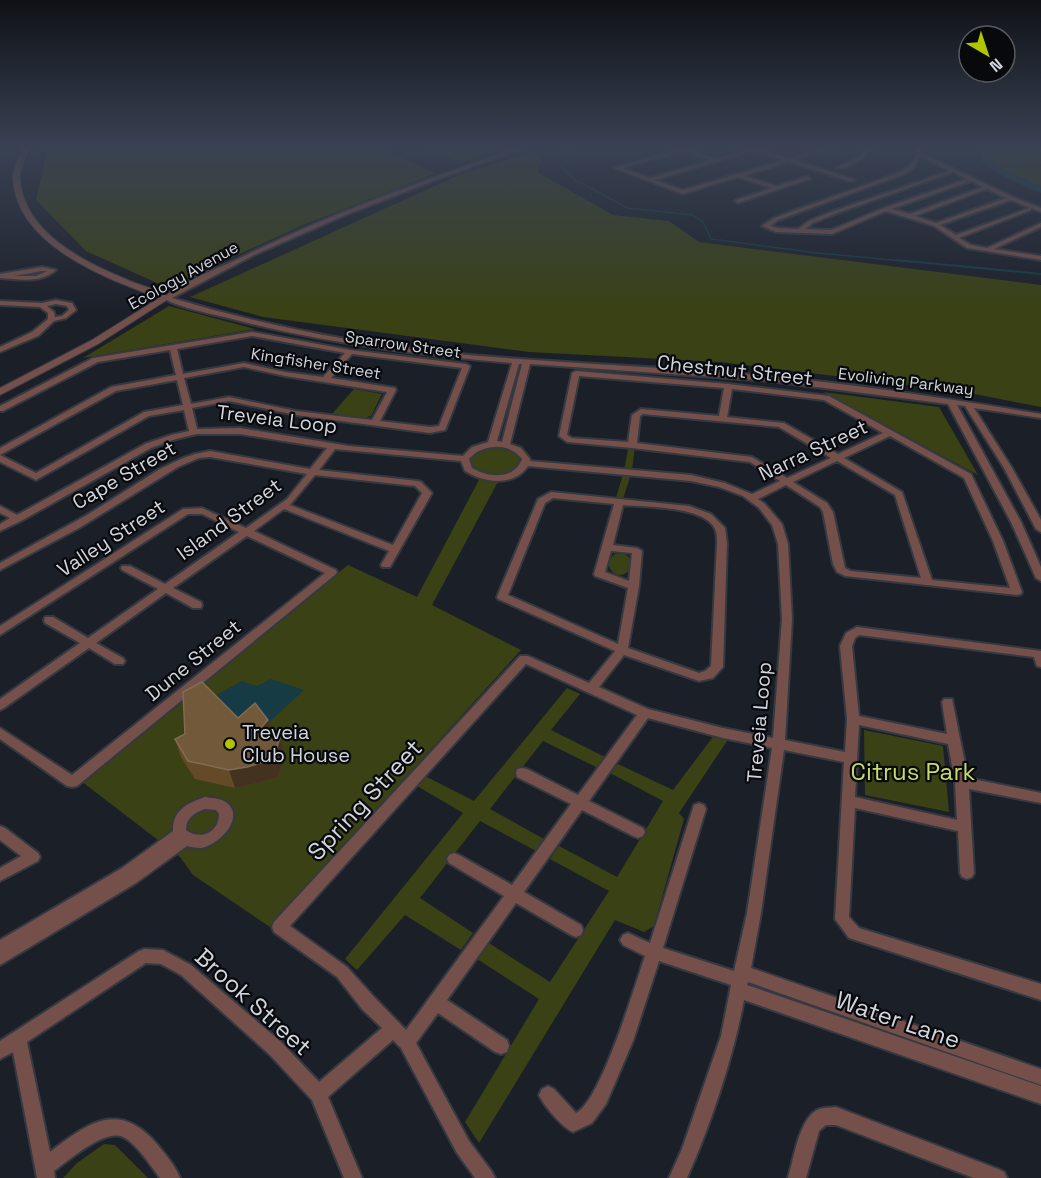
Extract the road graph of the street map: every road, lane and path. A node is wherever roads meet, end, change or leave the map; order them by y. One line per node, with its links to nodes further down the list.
1 (22, 203): 23 (street)
2 (372, 203): 23 (street, Ecology Avenue)
3 (822, 203): 16 (street)
4 (860, 203): 16 (street)
5 (866, 203): 10 (street)
6 (903, 203): 10 (street)
7 (944, 203): 13 (street)
8 (997, 203): 14 (street)
9 (1023, 203): 12 (street)
10 (886, 209): 13 (street); 16 (street)
11 (1029, 209): 17 (street)
12 (1041, 210)
13 (910, 216): 14 (street)
14 (936, 225): 17 (street)
15 (1041, 225): 19 (street)
16 (799, 231)
17 (954, 238): 19 (street)
18 (1041, 248): 20 (street)
19 (986, 250): 20 (street)
20 (1026, 255): 21 (street)
21 (1041, 258)
22 (2, 276): 22 (street)
23 (166, 298): 30 (street, Evoliving Parkway); 35 (street, Ecology Avenue)
24 (0, 303): 25 (street)
25 (42, 305): 26 (street); 26 (street)
26 (52, 320): 28 (street)
27 (173, 347): 29 (street, Sparrow Street); 32 (street); 41 (street, Sparrow Street)
28 (0, 350)
29 (350, 352): 33 (street); 44 (street, Sparrow Street)
30 (516, 361): 31 (street, Evoliving Parkway); 38 (street)
31 (527, 362): 36 (street, Evoliving Parkway); 39 (street)
32 (181, 377): 33 (street, Kingfisher Street); 40 (street); 51 (street, Kingfisher Street)
33 (324, 380): 44 (street, Kingfisher Street)
34 (728, 386): 43 (street); 46 (street, Chestnut Street); 49 (street, Chestnut Street)
35 (0, 392)
36 (951, 401): 37 (street, Evoliving Parkway); 71 (street)
37 (968, 404): 42 (street, Evoliving Parkway); 64 (street)
38 (503, 406): 39 (street); 47 (street)
39 (515, 406): 48 (street)
40 (188, 407): 44 (street, Sparrow Street); 45 (street); 52 (street, Sparrow Street)
41 (0, 409)
42 (1041, 416)
43 (723, 418): 49 (street); 53 (street)
44 (375, 423)
45 (193, 431): 50 (street, Treveia Loop); 62 (street, Treveia Loop)
46 (890, 433): 53 (street, Narra Street); 72 (street, Chestnut Street)
47 (492, 444): 48 (street); 54 (street)
48 (505, 445): 55 (street)
49 (632, 445): 57 (street, Chestnut Street)
50 (333, 446): 54 (street, Treveia Loop); 56 (street, Island Street)
51 (0, 452)
52 (0, 458)
53 (839, 458): 57 (street, Narra Street); 72 (street)
54 (465, 459): 55 (street)
55 (525, 463): 58 (street, Treveia Loop)
56 (312, 472): 60 (street, Island Street); 67 (street, Cape Street); 69 (street, Cape Street)
57 (788, 482): 58 (street, Narra Street); 72 (street, Chestnut Street)
58 (752, 498): 89 (street, Treveia Loop)
59 (619, 502): 66 (street); 79 (street); 79 (street)
60 (284, 506): 65 (street, Island Street); 67 (street)
61 (0, 509): 62 (street)
62 (18, 519): 63 (street, Treveia Loop)
63 (2, 524)
64 (1041, 529)
65 (247, 532): 74 (street, Island Street); 77 (street, Valley Street); 87 (street, Dune Street)
66 (607, 547): 73 (street); 73 (street)
67 (395, 550): 68 (street)
68 (386, 565)
69 (0, 567)
70 (126, 568): 74 (street)
71 (1041, 578)
72 (928, 583)
73 (634, 586): 79 (street)
74 (164, 589): 75 (street); 78 (street, Island Street)
75 (197, 605)
76 (49, 620): 78 (street)
77 (0, 631)
78 (88, 644): 80 (street); 84 (street, Island Street)
79 (622, 650): 82 (street)
80 (119, 661)
81 (1041, 663): 86 (street)
82 (591, 689): 85 (street, Spring Street); 112 (street, Spring Street)
83 (948, 702): 88 (street)
84 (0, 705)
85 (645, 713): 89 (street, Spring Street); 95 (street)
86 (852, 719): 88 (street); 90 (street)
87 (0, 733)
88 (954, 740): 92 (street)
89 (779, 744): 90 (street, Spring Street); 109 (street, Treveia Loop)
90 (850, 758): 94 (street)
91 (522, 773): 95 (street)
92 (962, 782): 93 (street); 97 (street)
93 (1041, 798)
94 (849, 801): 97 (street); 110 (street)
95 (579, 804): 99 (street); 103 (street)
96 (699, 809): 107 (street)
97 (964, 827): 101 (street)
98 (0, 832): 102 (street)
99 (638, 832)
100 (454, 859): 103 (street)
101 (967, 873)
102 (0, 875)
103 (514, 893): 104 (street); 111 (street)
104 (576, 930)
105 (628, 940): 107 (street)
106 (0, 948): 108 (street)
107 (654, 952): 109 (street); 119 (street)
108 (0, 958)
109 (741, 981): 117 (street, Water Lane); 120 (street, Water Lane); 125 (street, Treveia Loop)
110 (1041, 992)
111 (437, 1003): 114 (street); 115 (street)
112 (393, 1029): 114 (street, Spring Street); 118 (street)
113 (18, 1041): 116 (street, Brook Street); 118 (street, Brook Street); 121 (street)
114 (407, 1042): 124 (street, Spring Street)
115 (501, 1046)
116 (0, 1051)
117 (1041, 1077)
118 (318, 1094): 123 (street, Brook Street)
119 (548, 1095)
120 (1041, 1095)
121 (45, 1172): 122 (street)
122 (171, 1178)
123 (353, 1178)
124 (486, 1178)
125 (678, 1178)
126 (797, 1178): 127 (street)
127 (998, 1178)

